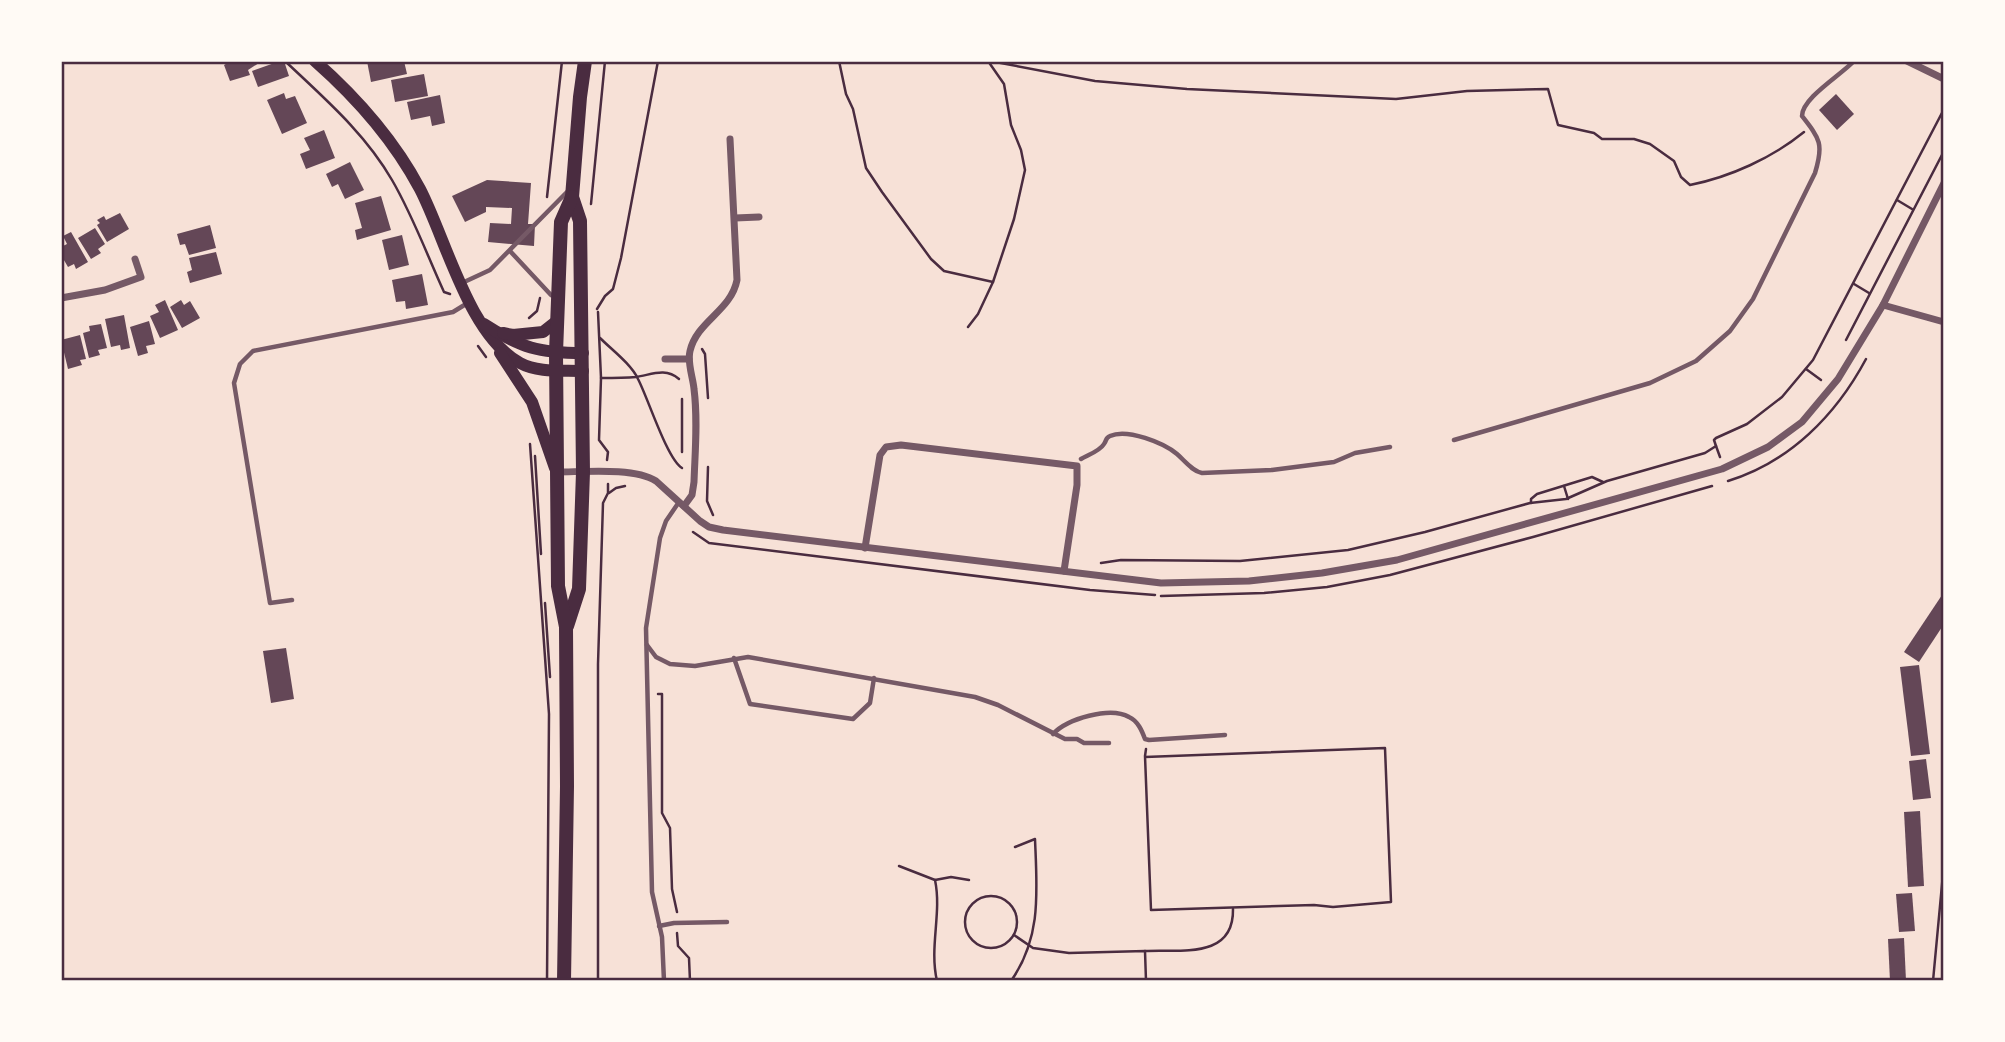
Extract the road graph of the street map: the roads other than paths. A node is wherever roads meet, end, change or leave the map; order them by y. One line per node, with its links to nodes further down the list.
1 (315, 61): 13 (main road)
2 (585, 61): 8 (main road)
3 (1854, 61): 27 (lane)
4 (1907, 61): 5 (street)
5 (1944, 79)
6 (730, 139): 10 (street)
7 (1943, 186): 17 (street)
8 (573, 191): 11 (lane); 14 (main road); 22 (main road)
9 (759, 217): 10 (street)
10 (735, 218): 24 (street)
11 (510, 251): 13 (lane); 14 (lane)
12 (135, 259): 15 (street)
13 (461, 283): 16 (main road)
14 (558, 297): 18 (main road)
15 (61, 298)
16 (464, 305): 20 (main road); 35 (lane)
17 (1883, 305): 19 (street); 34 (street)
18 (557, 321): 20 (main road); 21 (main road)
19 (1944, 322)
20 (493, 334): 21 (main road); 25 (main road); 30 (main road)
21 (555, 353): 22 (main road); 25 (main road)
22 (583, 353): 26 (main road)
23 (665, 359): 24 (street)
24 (689, 359): 32 (street)
25 (555, 370): 26 (main road); 30 (main road)
26 (583, 370): 31 (main road)
27 (1454, 440)
28 (1390, 447): 29 (lane)
29 (1079, 463): 33 (street); 34 (street)
30 (556, 472): 31 (street); 36 (main road)
31 (583, 472): 32 (street); 36 (main road)
32 (681, 504): 33 (street); 37 (lane)
33 (865, 548): 34 (street)
34 (1064, 571)
35 (292, 600)
36 (566, 627): 45 (main road)
37 (646, 645): 38 (lane); 44 (lane)
38 (734, 658): 39 (lane); 39 (lane)
39 (874, 678): 40 (lane)
40 (1053, 734): 41 (lane); 42 (lane)
41 (1225, 735)
42 (1109, 743)
43 (727, 922): 44 (lane)
44 (659, 926): 46 (lane)
45 (564, 981)
46 (664, 981)

